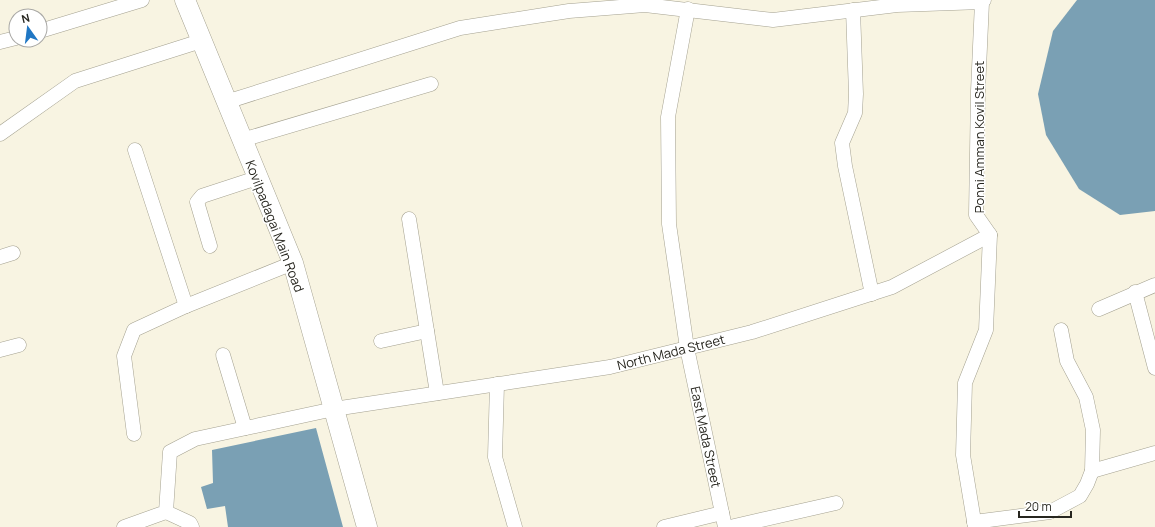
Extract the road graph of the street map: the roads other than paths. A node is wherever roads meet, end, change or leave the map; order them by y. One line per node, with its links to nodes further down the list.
1 (142, 0): 6 (street)
2 (185, 0): 7 (main road, Kovilpadagai Main Road)
3 (983, 1): 5 (street); 15 (street, Ponni Amman Kovil Street)
4 (688, 9): 5 (street); 9 (street); 27 (street, East Mada Street)
5 (852, 10): 20 (street)
6 (48, 29)
7 (201, 41): 9 (main road, Kovilpadagai Main Road); 10 (street)
8 (431, 84): 11 (street)
9 (226, 102): 11 (main road, Kovilpadagai Main Road)
10 (0, 134)
11 (242, 140): 13 (main road, Kovilpadagai Main Road)
12 (135, 150): 21 (street)
13 (257, 178): 16 (street); 17 (main road, Kovilpadagai Main Road)
14 (409, 219): 24 (street)
15 (990, 235): 20 (street, North Mada Street); 41 (street)
16 (210, 246)
17 (293, 263): 21 (street); 33 (main road, Kovilpadagai Main Road)
18 (1155, 285): 19 (street)
19 (1135, 292): 22 (street); 30 (street)
20 (872, 294): 27 (street, North Mada Street)
21 (186, 306): 35 (street)
22 (1099, 309)
23 (1061, 330): 37 (street)
24 (427, 332): 25 (street); 32 (street)
25 (381, 341)
26 (19, 344): 28 (street)
27 (687, 348): 31 (street, North Mada Street); 40 (street, East Mada Street)
28 (0, 350)
29 (223, 355): 34 (street)
30 (1155, 368)
31 (497, 384): 32 (street, North Mada Street); 45 (street)
32 (437, 393): 33 (street, North Mada Street)
33 (334, 409): 34 (street, North Mada Street); 44 (main road, Kovilpadagai Main Road)
34 (245, 428): 39 (street, North Mada Street)
35 (134, 434)
36 (1155, 453): 37 (street)
37 (1092, 471): 41 (street)
38 (836, 503): 48 (street)
39 (166, 512): 42 (street); 43 (street)
40 (722, 513): 46 (street); 47 (street, East Mada Street)
41 (974, 525)
42 (124, 527)
43 (192, 527)
44 (367, 527)
45 (515, 527)
46 (664, 527)
47 (725, 527)
48 (730, 527)

